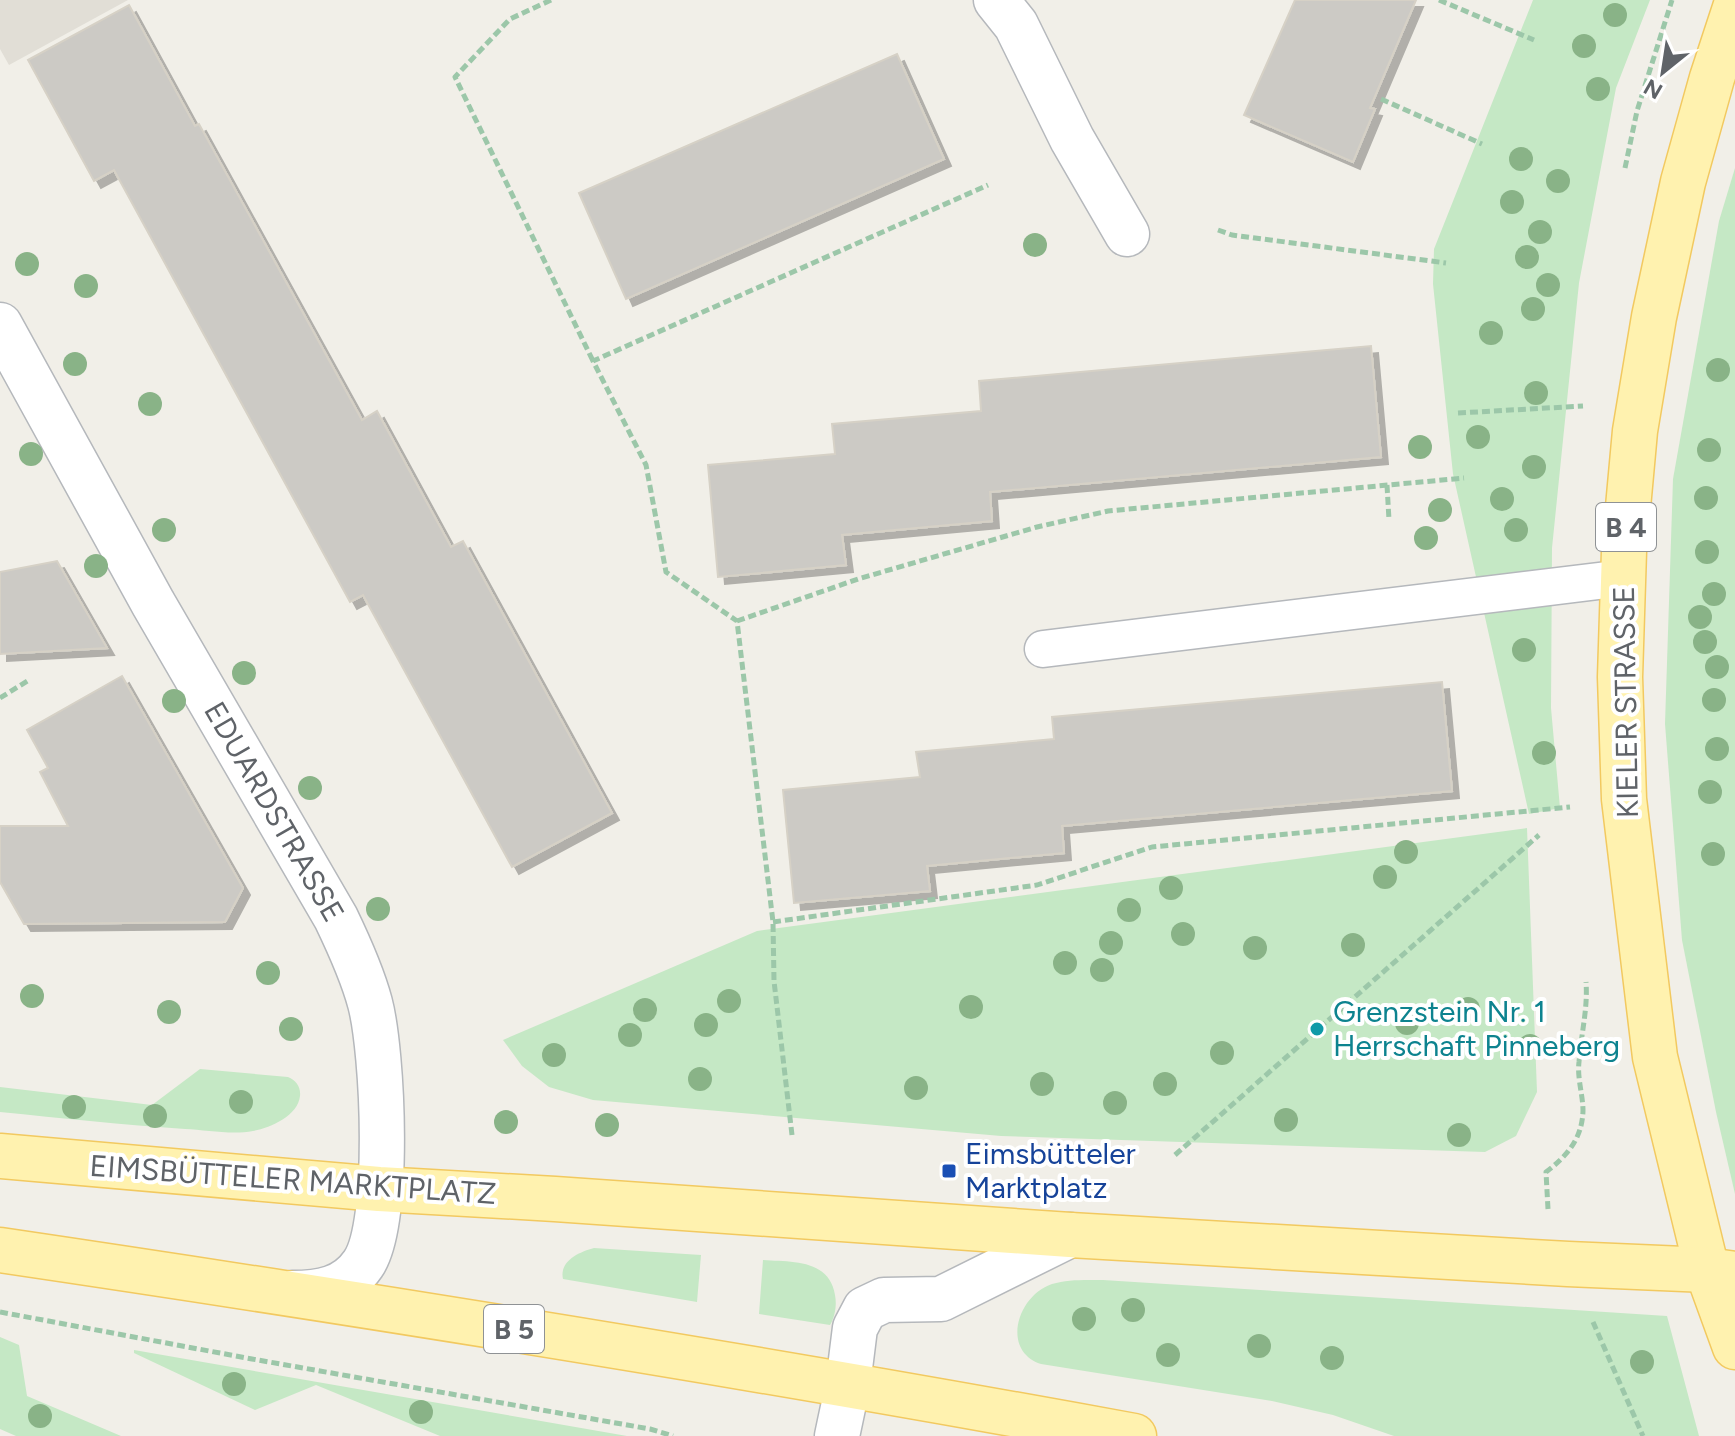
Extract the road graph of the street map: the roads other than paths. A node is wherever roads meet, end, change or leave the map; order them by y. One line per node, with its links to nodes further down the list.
1 (996, 0): 3 (street)
2 (1735, 8): 5 (main road, KIELER STRASSE / B 4)
3 (1127, 234)
4 (0, 325): 8 (street, EDUARDSTRASSE)
5 (1623, 578): 6 (lane); 11 (main road, KIELER STRASSE / B 4)
6 (1043, 649)
7 (0, 1156): 8 (main road, EIMSBÜTTELER MARKTPLATZ)
8 (379, 1189): 9 (main road, EIMSBÜTTELER MARKTPLATZ); 12 (street, EDUARDSTRASSE)
9 (1070, 1235): 11 (main road, EIMSBÜTTELER MARKTPLATZ); 14 (street)
10 (0, 1250): 12 (main road, B 5)
11 (1721, 1272): 13 (main road, KIELER STRASSE / B 4)
12 (292, 1293): 14 (main road, B 5)
13 (1735, 1347)
14 (848, 1384): 15 (street); 16 (main road, B 5)
15 (837, 1436)
16 (1134, 1436)

